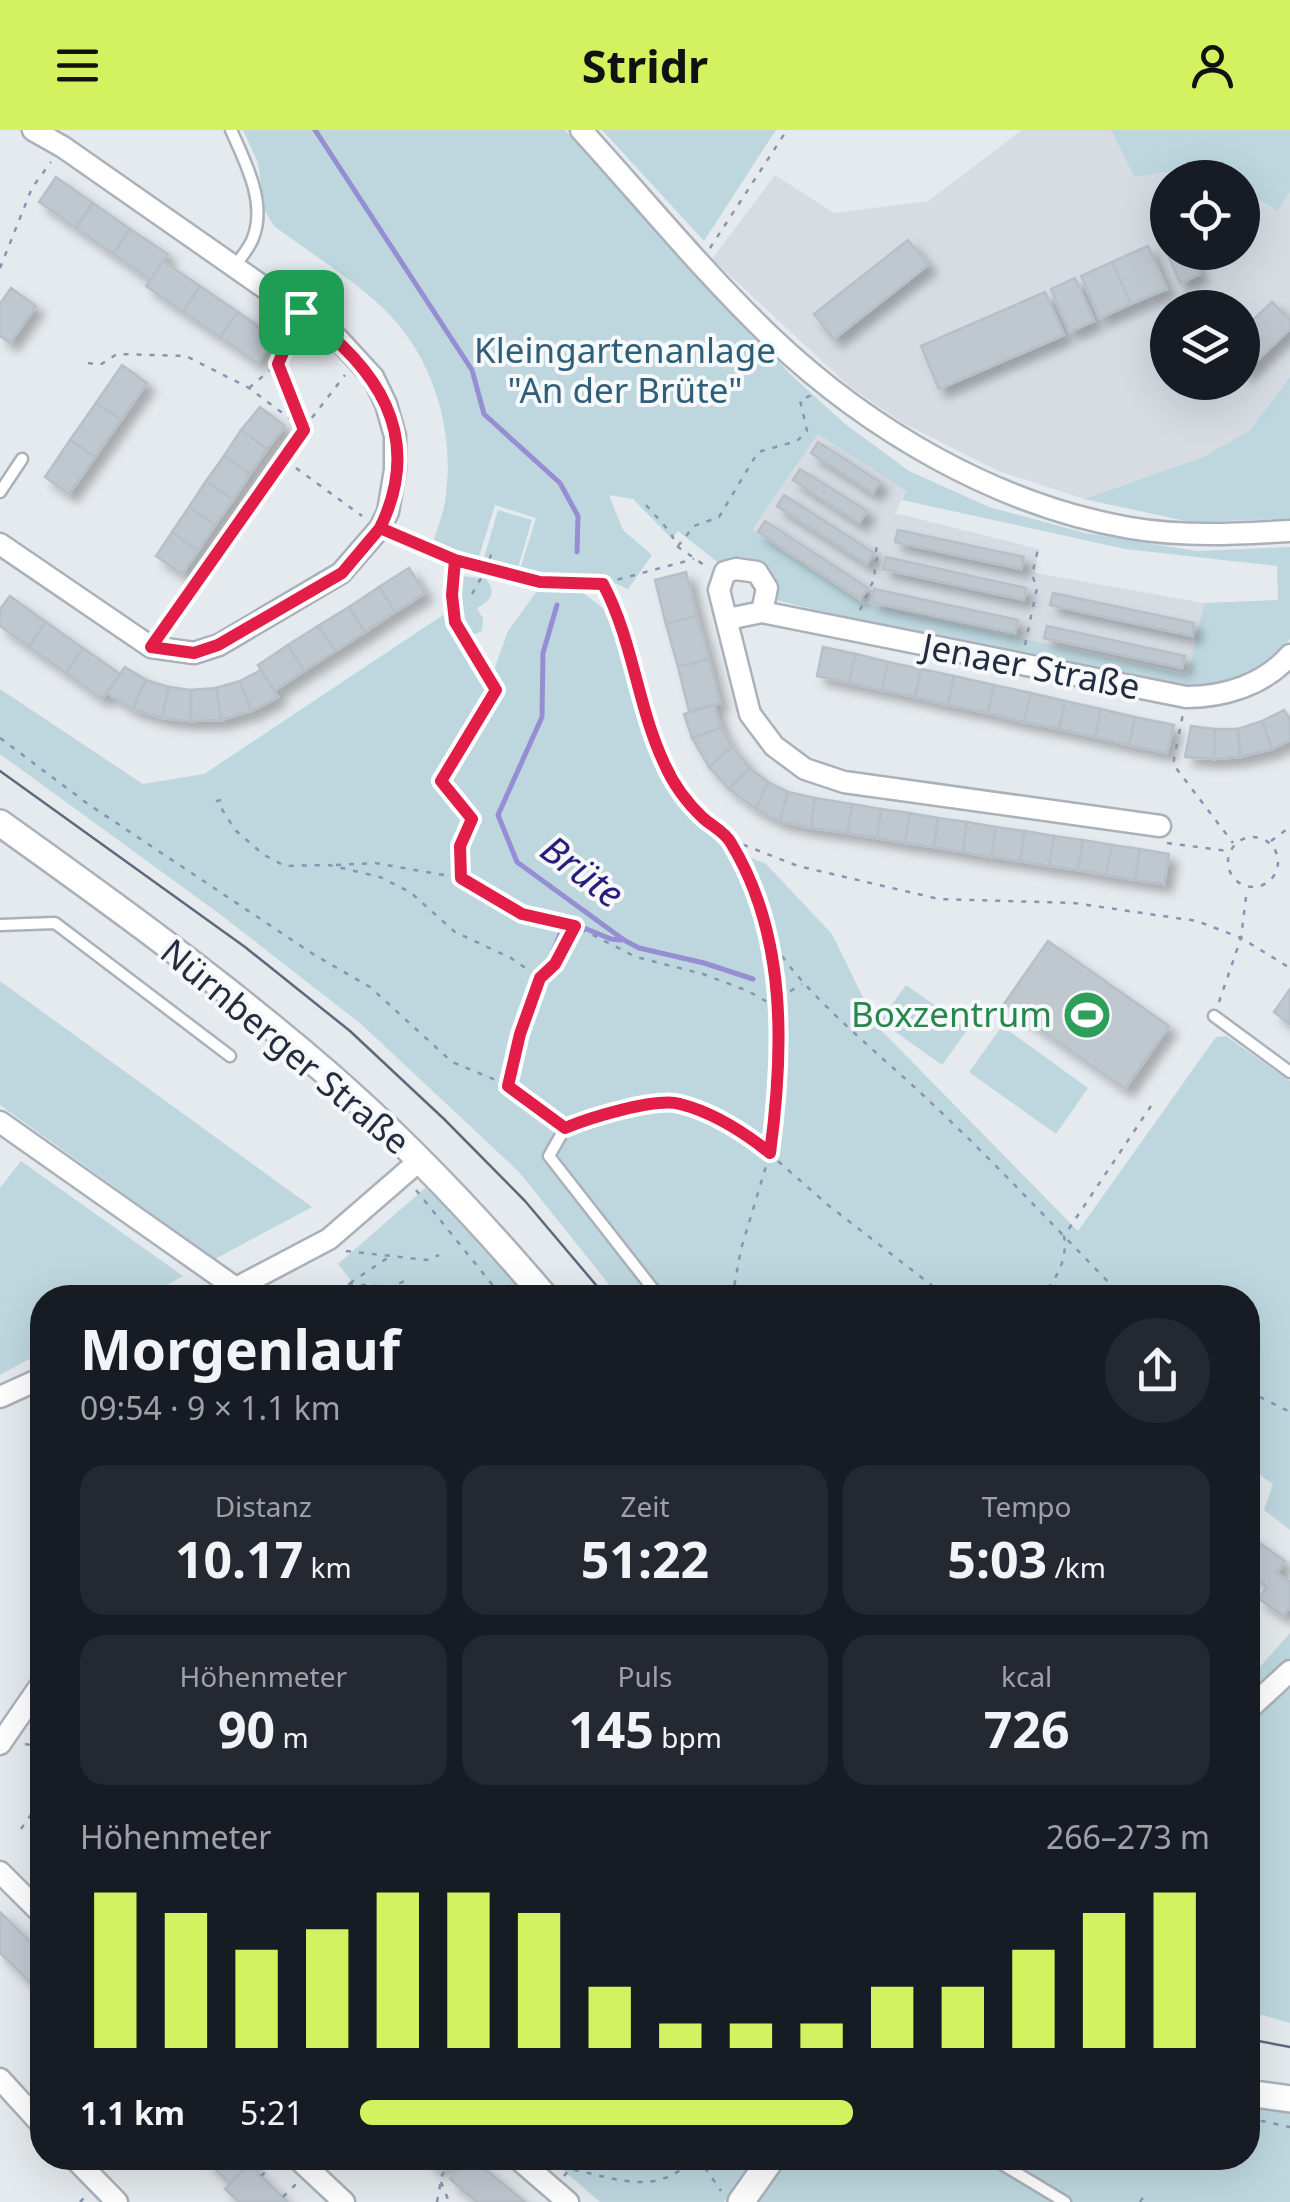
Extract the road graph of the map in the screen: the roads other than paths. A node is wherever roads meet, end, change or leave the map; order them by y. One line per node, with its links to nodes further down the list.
1 (33, 130): 4 (street)
2 (231, 130): 4 (lane)
3 (581, 130): 8 (street)
4 (236, 265): 12 (street)
5 (288, 452): 12 (lane)
6 (22, 459): 7 (lane)
7 (0, 492)
8 (1290, 530)
9 (0, 544): 12 (street)
10 (762, 612): 11 (street, Jenaer Straße); 11 (street); 13 (street, Jenaer Straße)
11 (728, 619): 15 (street)
12 (151, 647)
13 (1290, 656)
14 (0, 824): 22 (street, Nürnberger Straße)
15 (1160, 826)
16 (0, 924): 18 (lane)
17 (1214, 1016): 19 (lane)
18 (230, 1056)
19 (1290, 1072)
20 (0, 1122): 23 (street)
21 (565, 1128): 26 (lane)
22 (412, 1168): 24 (street); 25 (street, Nürnberger Straße)
23 (222, 1285)
24 (249, 1285)
25 (535, 1285)
26 (650, 1285)
27 (30, 1383): 28 (street)
28 (0, 1397)
29 (1290, 1670): 30 (street)
30 (1260, 1699)
31 (30, 1700): 32 (street)
32 (0, 1744)
33 (0, 1872): 34 (street)
34 (30, 1902)
35 (0, 2079): 38 (street)
36 (1260, 2094): 37 (street)
37 (1290, 2099)
38 (30, 2111)
39 (86, 2170): 45 (street)
40 (310, 2170): 46 (street)
41 (531, 2170): 44 (street)
42 (764, 2170): 47 (street)
43 (1012, 2170): 48 (lane)
44 (561, 2196)
45 (117, 2202)
46 (344, 2202)
47 (741, 2202)
48 (1065, 2202)

